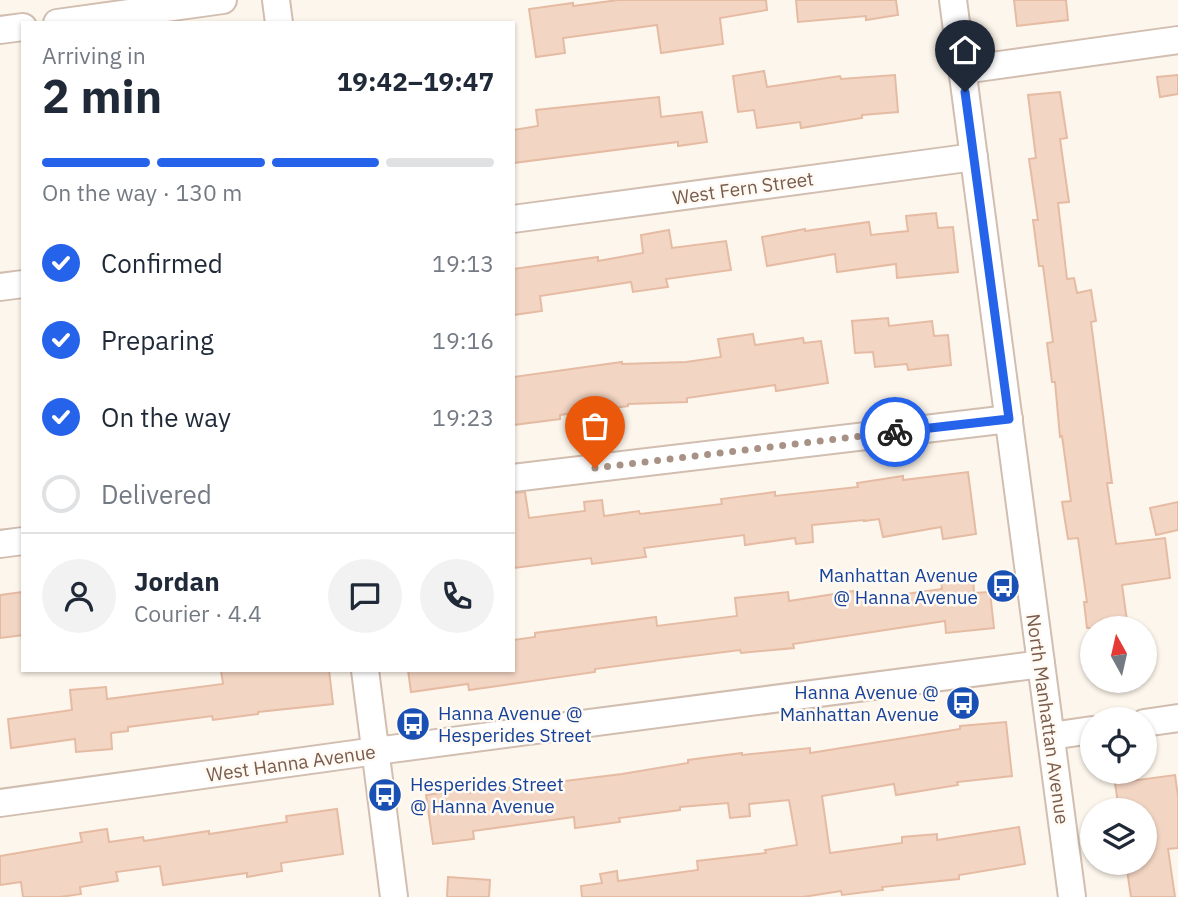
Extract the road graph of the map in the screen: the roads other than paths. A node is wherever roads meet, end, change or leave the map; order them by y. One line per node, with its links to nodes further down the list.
1 (223, 0): 4 (street)
2 (276, 0): 5 (street)
3 (953, 0): 9 (street, North Manhattan Avenue)
4 (71, 21)
5 (279, 21)
6 (21, 27): 7 (street)
7 (0, 30)
8 (1178, 40): 9 (street)
9 (963, 70): 10 (street, North Manhattan Avenue)
10 (974, 157): 11 (street, West Fern Street); 14 (street, North Manhattan Avenue)
11 (515, 219)
12 (21, 284): 13 (street)
13 (0, 288)
14 (1009, 419): 15 (street); 18 (street, North Manhattan Avenue)
15 (515, 478)
16 (21, 541): 17 (street)
17 (0, 544)
18 (1041, 664): 23 (street, North Manhattan Avenue); 24 (street, West Hanna Avenue)
19 (365, 672): 24 (street)
20 (1178, 718): 21 (street)
21 (1157, 721)
22 (1080, 732): 23 (street)
23 (1051, 736): 27 (street, North Manhattan Avenue)
24 (376, 751): 25 (street, West Hanna Avenue); 26 (street)
25 (0, 803)
26 (394, 897)
27 (1072, 897)

